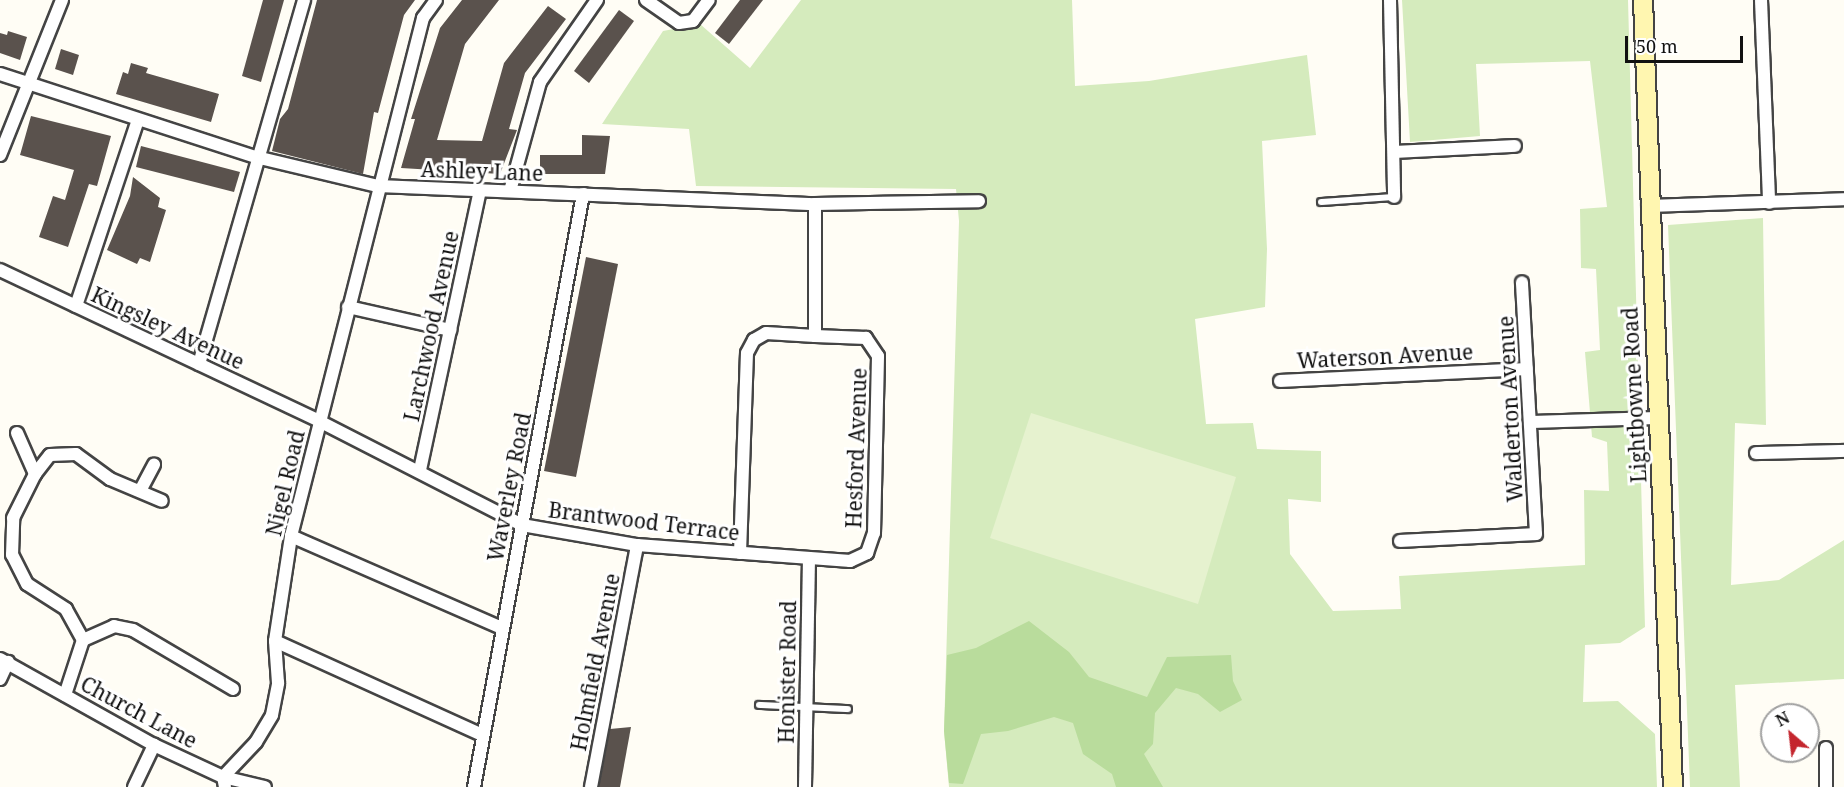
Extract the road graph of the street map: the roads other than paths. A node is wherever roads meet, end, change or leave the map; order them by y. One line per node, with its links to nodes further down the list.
1 (62, 0): 11 (street)
2 (304, 0): 16 (street)
3 (436, 0): 17 (street, Nigel Road)
4 (597, 0): 19 (street)
5 (646, 0): 6 (street)
6 (709, 0)
7 (1390, 0): 14 (street)
8 (1643, 0): 27 (main road, Lightbowne Road)
9 (1761, 0): 25 (street)
10 (0, 74): 11 (street, Ashley Lane)
11 (30, 83): 12 (street, Ashley Lane); 15 (street)
12 (138, 120): 16 (street, Ashley Lane); 30 (street)
13 (1515, 146): 14 (street)
14 (1395, 152): 21 (street)
15 (0, 155)
16 (256, 157): 17 (street, Ashley Lane); 34 (street)
17 (378, 186): 18 (street, Ashley Lane); 31 (street, Nigel Road)
18 (480, 190): 19 (street, Ashley Lane); 32 (street, Larchwood Avenue)
19 (510, 191): 20 (street, Ashley Lane)
20 (583, 194): 26 (street, Ashley Lane); 48 (street, Waverley Road)
21 (1394, 196): 24 (lane)
22 (1844, 199): 25 (street)
23 (979, 201): 26 (street, Ashley Lane)
24 (1321, 202)
25 (1769, 203): 27 (street)
26 (815, 204): 33 (street)
27 (1648, 206): 37 (main road, Lightbowne Road)
28 (0, 270): 30 (street, Kingsley Avenue)
29 (1522, 282): 35 (street, Walderton Avenue)
30 (76, 306): 34 (street, Kingsley Avenue)
31 (348, 307): 32 (street); 38 (street, Nigel Road)
32 (450, 330): 44 (street, Larchwood Avenue)
33 (815, 336): 52 (street); 53 (street, Hesford Avenue)
34 (199, 364): 38 (street, Kingsley Avenue)
35 (1527, 369): 36 (street, Waterson Avenue); 39 (street, Walderton Avenue)
36 (1280, 381)
37 (1658, 418): 39 (street); 73 (main road, Lightbowne Road)
38 (320, 421): 44 (street, Brantwood Terrace); 49 (street, Nigel Road)
39 (1530, 422): 50 (street, Walderton Avenue)
40 (17, 433): 45 (street)
41 (1844, 451): 42 (street)
42 (1756, 453)
43 (154, 465): 46 (street)
44 (420, 470): 48 (street, Brantwood Terrace)
45 (35, 474): 46 (street); 55 (street)
46 (140, 492): 47 (street)
47 (162, 501)
48 (522, 525): 51 (street, Brantwood Terrace); 54 (street, Waverley Road)
49 (291, 536): 54 (street); 56 (street, Nigel Road)
50 (1400, 541)
51 (637, 544): 52 (street, Brantwood Terrace); 71 (street, Holmfield Avenue)
52 (740, 553): 53 (street, Brantwood Terrace)
53 (809, 558): 62 (street, Honister Road)
54 (502, 628): 64 (street, Waverley Road)
55 (83, 640): 59 (street); 60 (street)
56 (275, 641): 64 (street); 67 (street, Nigel Road)
57 (4, 661): 58 (street); 60 (street, Church Lane)
58 (0, 679)
59 (233, 690)
60 (65, 695): 65 (street, Church Lane)
61 (759, 705): 62 (lane)
62 (806, 707): 63 (lane); 72 (street, Honister Road)
63 (848, 709)
64 (482, 735): 70 (street, Waverley Road)
65 (154, 745): 67 (street, Church Lane); 68 (street)
66 (1826, 748): 74 (street)
67 (224, 782): 69 (street, Church Lane)
68 (134, 787)
69 (265, 787)
70 (474, 787)
71 (591, 787)
72 (805, 787)
73 (1673, 787)
74 (1826, 787)

